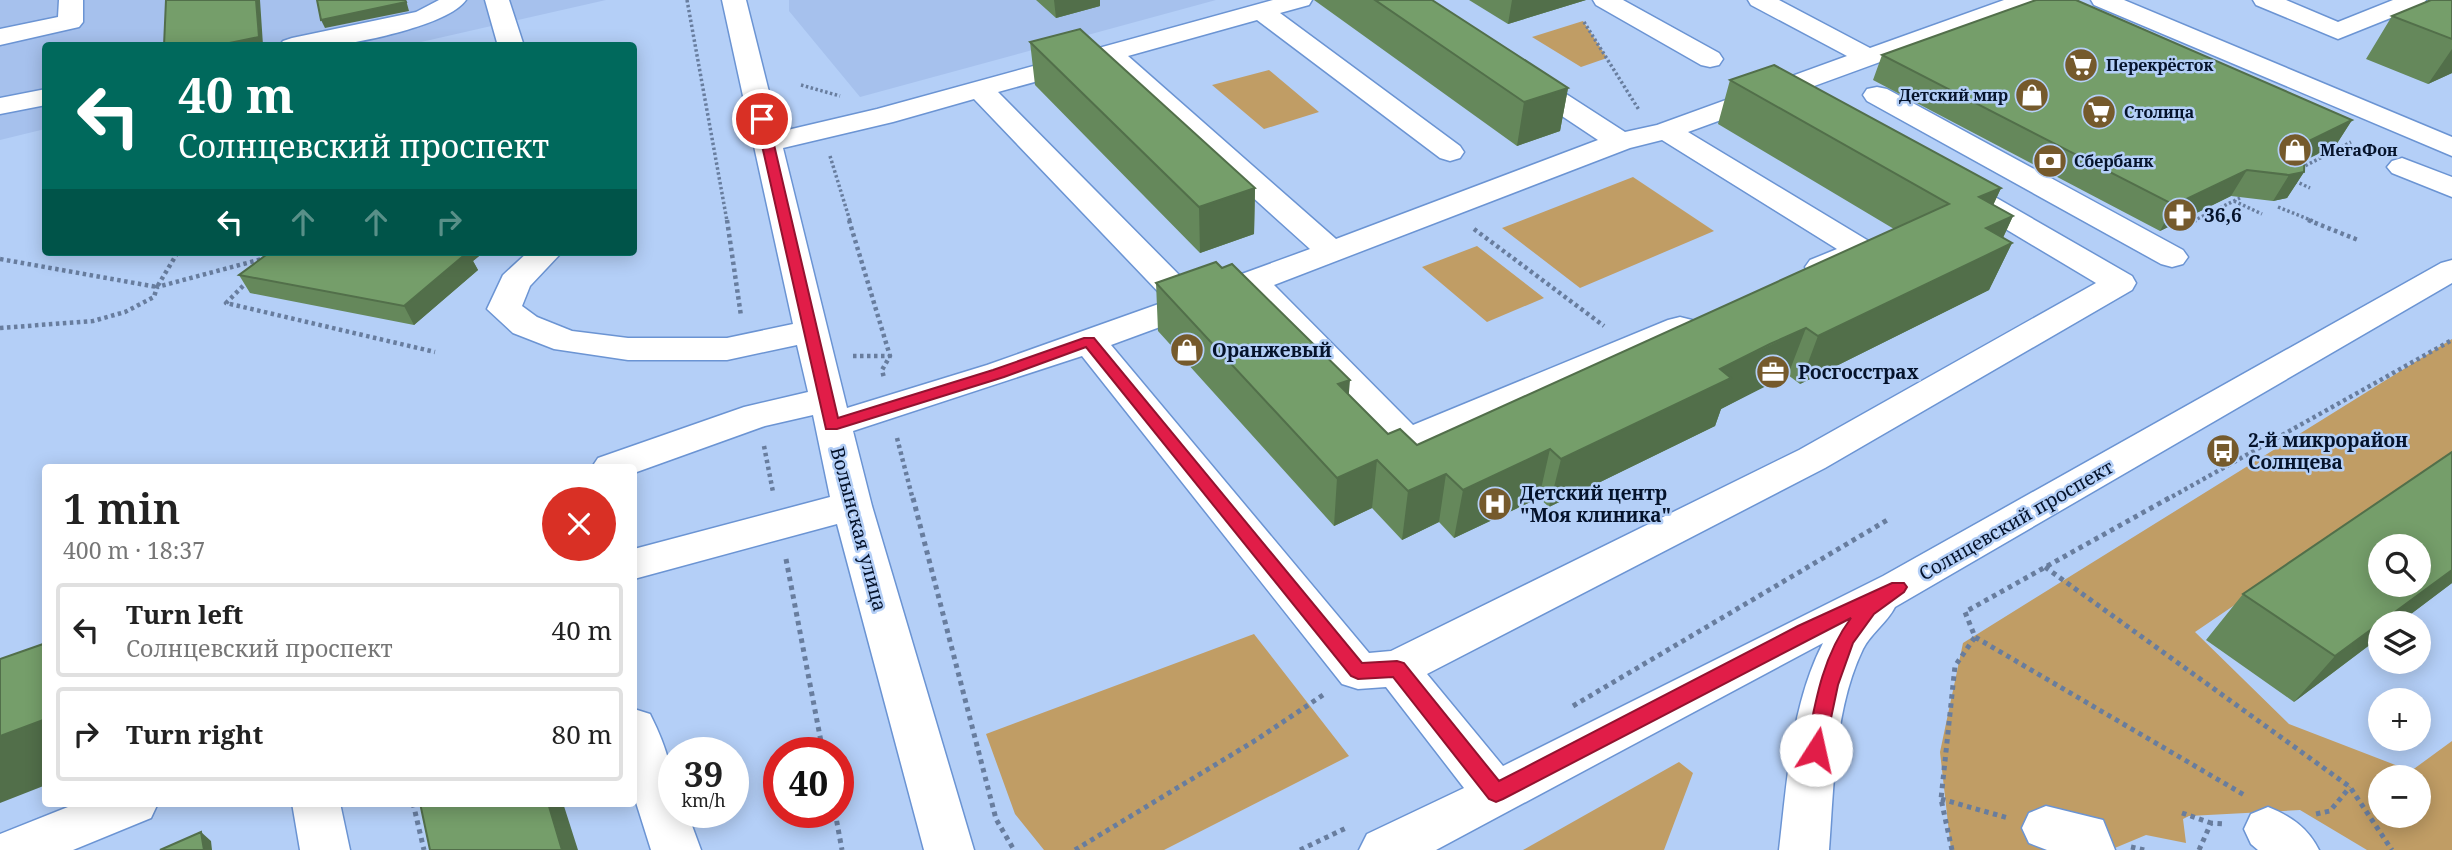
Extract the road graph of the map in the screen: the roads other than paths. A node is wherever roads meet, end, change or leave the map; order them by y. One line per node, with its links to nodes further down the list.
1 (71, 0): 14 (street)
2 (482, 0): 12 (street)
3 (497, 0): 16 (street)
4 (734, 0): 29 (street, Волынская улица)
5 (1300, 0): 13 (street)
6 (1605, 0): 19 (street)
7 (1759, 0): 18 (street)
8 (2027, 0): 18 (street)
9 (2103, 0): 30 (street)
10 (2265, 0): 11 (street)
11 (2414, 0)
12 (450, 4): 15 (street)
13 (1263, 12): 17 (street); 31 (street)
14 (0, 37)
15 (311, 42)
16 (510, 42)
17 (1108, 52): 22 (street); 36 (street)
18 (1866, 56): 21 (street)
19 (1710, 59)
20 (1507, 67): 28 (street)
21 (1788, 87): 26 (street); 27 (street)
22 (978, 88): 29 (street); 41 (street)
23 (1877, 96): 35 (street)
24 (42, 98): 25 (street)
25 (0, 106)
26 (1824, 108)
27 (1666, 131): 28 (street); 40 (street)
28 (1619, 142): 36 (street)
29 (766, 143): 43 (street, Волынская улица)
30 (2452, 147)
31 (1450, 152)
32 (2402, 167): 34 (street)
33 (1942, 178): 50 (street)
34 (2452, 188)
35 (2175, 243)
36 (1332, 252): 39 (street)
37 (542, 256): 43 (street)
38 (2452, 270): 49 (street, Солнцевский проспект)
39 (1253, 282): 41 (street); 42 (street)
40 (1787, 282)
41 (1189, 304): 44 (street)
42 (1713, 313)
43 (810, 331): 45 (street, Волынская улица)
44 (1089, 341): 45 (street); 50 (street)
45 (829, 413): 46 (street); 47 (street, Волынская улица)
46 (620, 464)
47 (852, 506): 48 (street); 61 (street, Волынская улица)
48 (637, 563)
49 (1898, 587): 52 (street, Солнцевский проспект); 62 (street)
50 (1378, 670): 52 (street)
51 (637, 737): 60 (street)
52 (1496, 793): 57 (street, Солнцевский проспект)
53 (124, 807): 58 (street)
54 (317, 807): 59 (street)
55 (2046, 828): 63 (street)
56 (1366, 838): 57 (street, Солнцевский проспект)
57 (1421, 840)
58 (17, 850)
59 (325, 850)
60 (676, 850)
61 (949, 850)
62 (1804, 850)
63 (2090, 850)

